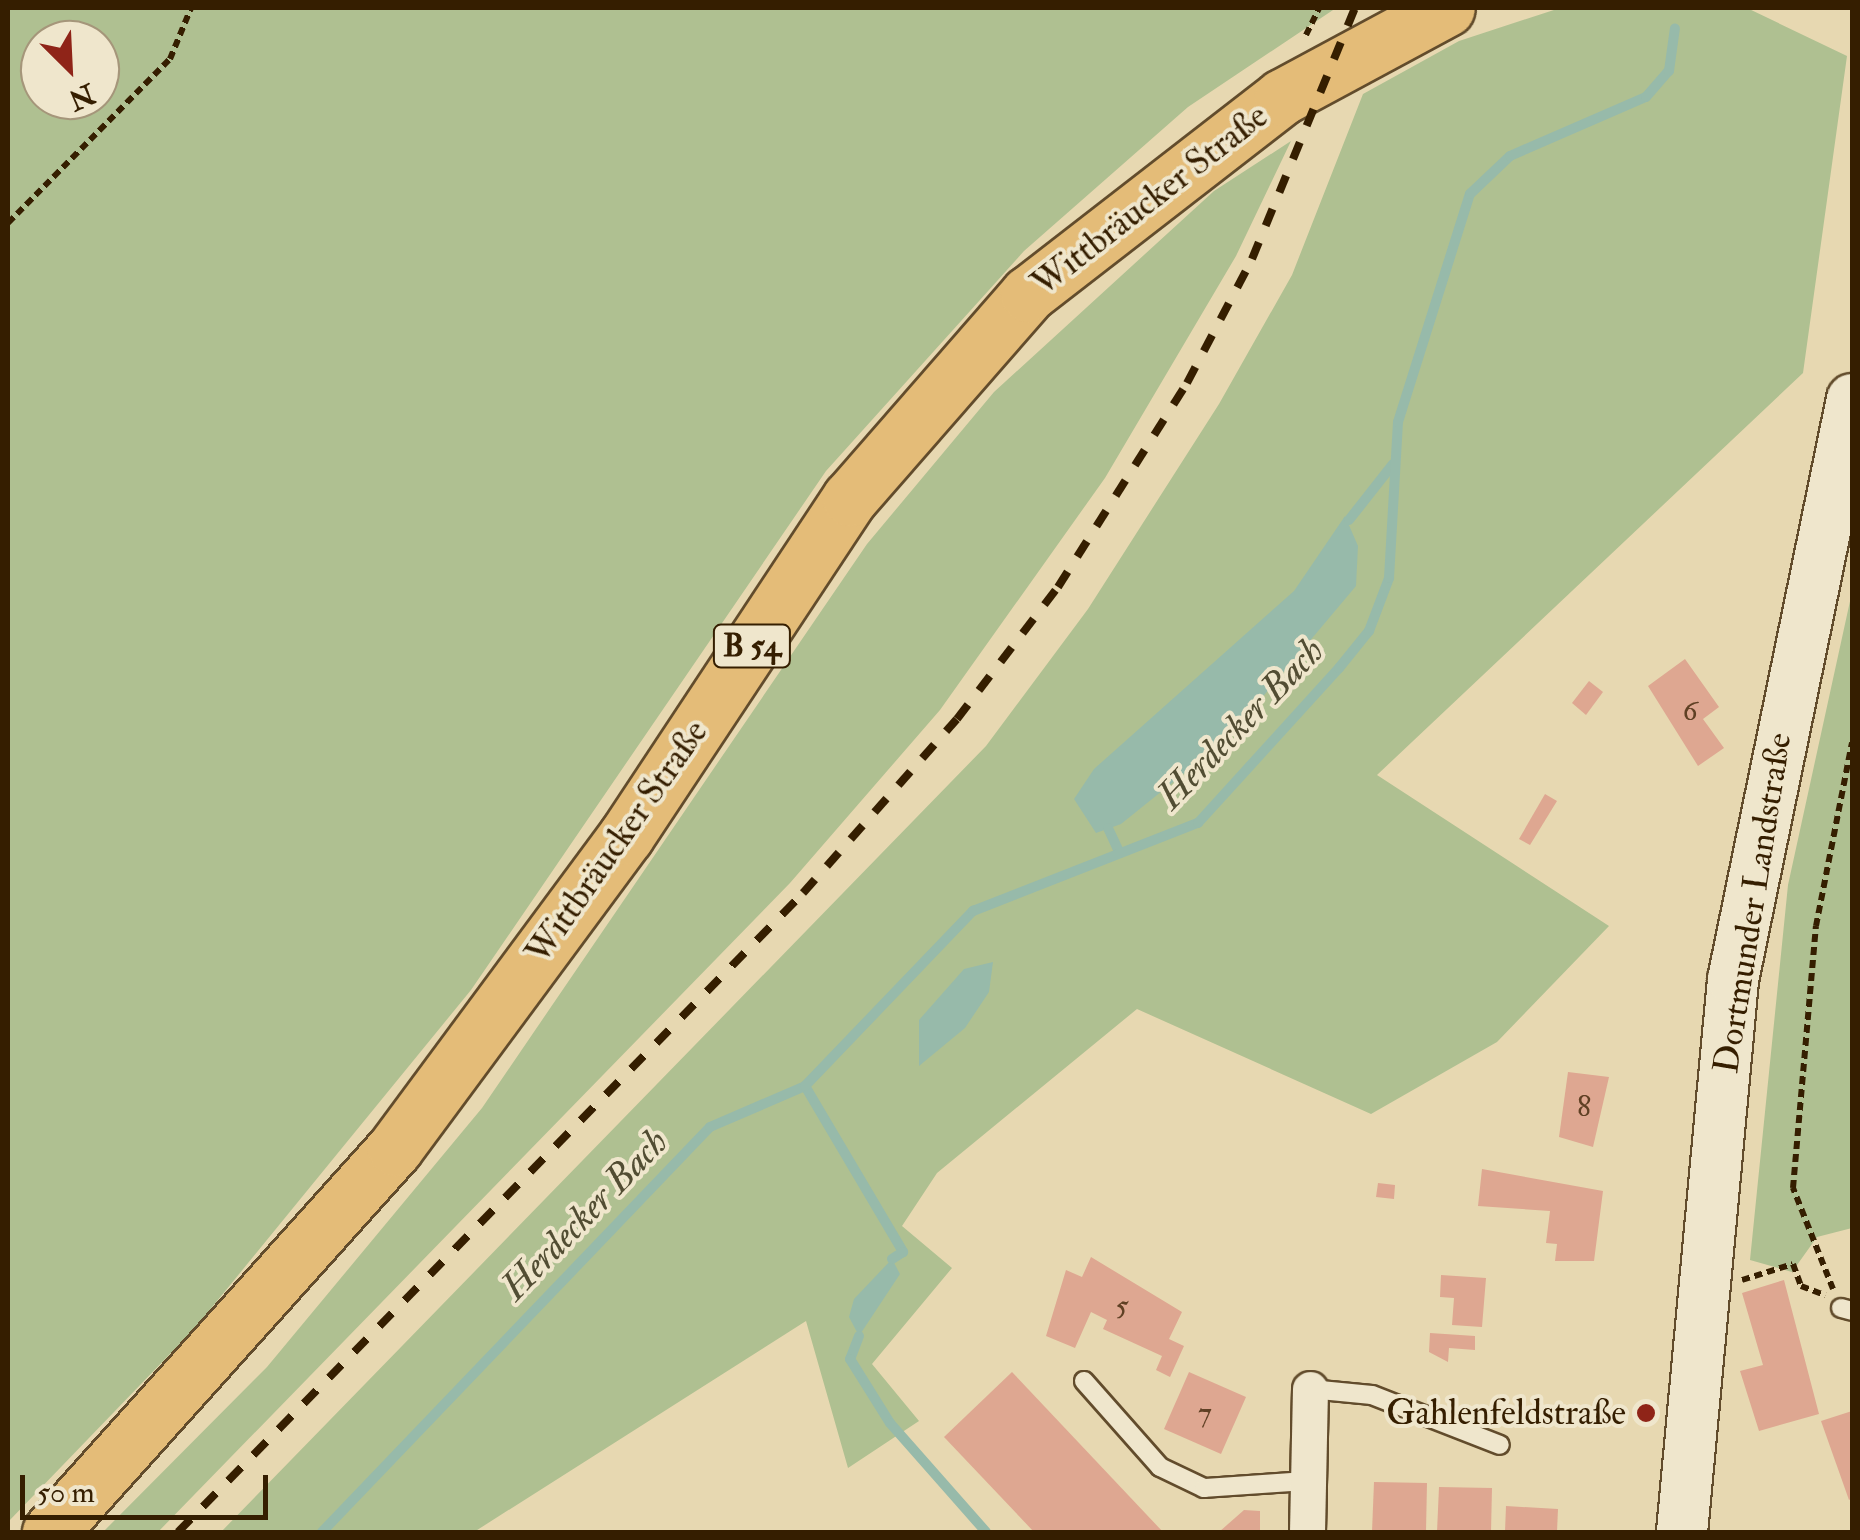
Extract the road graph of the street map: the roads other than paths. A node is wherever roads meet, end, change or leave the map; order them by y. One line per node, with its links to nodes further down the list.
1 (1446, 8): 7 (main road, Wittbräucker Straße / B 54)
2 (1852, 399): 9 (main road, Dortmunder Landstraße)
3 (1084, 1381): 6 (lane)
4 (1310, 1389): 5 (lane); 6 (street)
5 (1500, 1446)
6 (1308, 1482): 8 (street)
7 (50, 1532)
8 (1307, 1532)
9 (1682, 1532)

